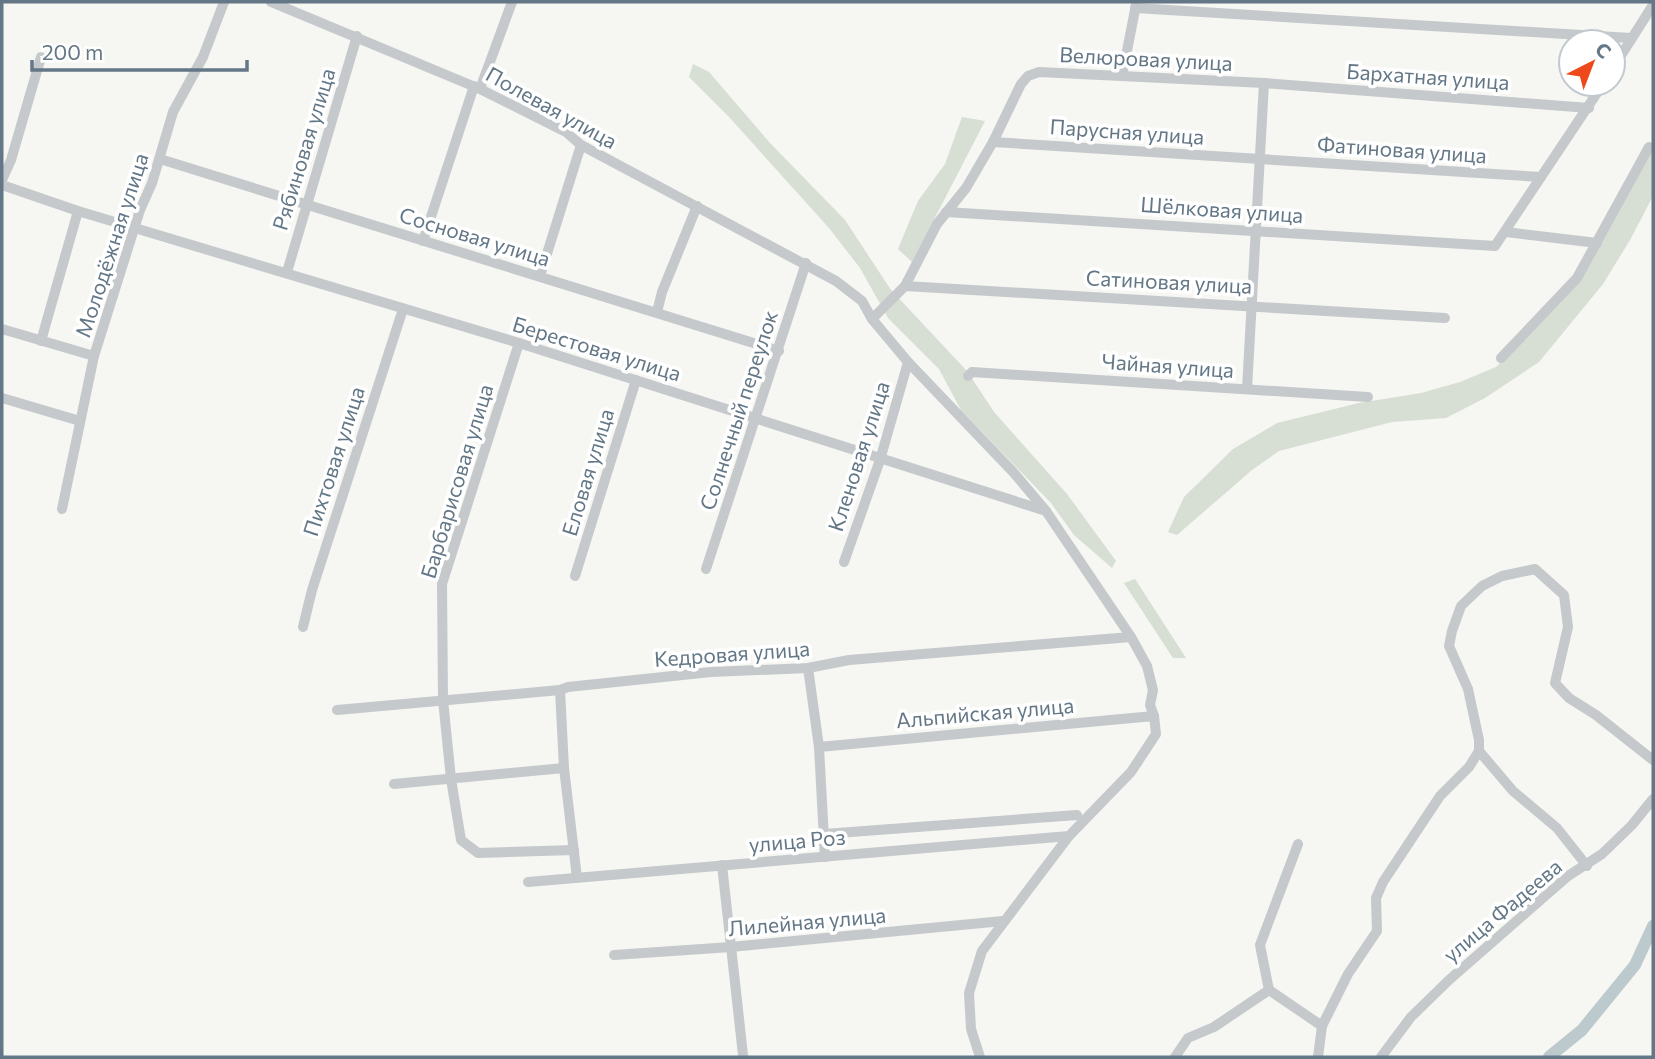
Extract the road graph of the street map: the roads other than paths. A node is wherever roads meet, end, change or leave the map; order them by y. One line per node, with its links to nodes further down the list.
1 (224, 2): 18 (street, Молодёжная улица)
2 (271, 2): 6 (street, Полевая улица)
3 (512, 2): 12 (street)
4 (1135, 5): 7 (street); 10 (street)
5 (1653, 5): 7 (street)
6 (357, 36): 12 (street, Полевая улица); 22 (street, Рябиновая улица)
7 (1631, 38): 8 (street)
8 (1627, 45)
9 (41, 57): 21 (street)
10 (1122, 76): 11 (street, Велюровая улица); 15 (street, Велюровая улица)
11 (1264, 83): 14 (street, Бархатная улица); 19 (street)
12 (477, 87): 16 (street, Полевая улица); 29 (street)
13 (1595, 98): 14 (street)
14 (1589, 108): 20 (street)
15 (993, 142): 19 (street, Парусная улица); 25 (street)
16 (581, 145): 23 (street, Полевая улица); 33 (street)
17 (1649, 146): 30 (street)
18 (160, 159): 22 (street, Сосновая улица); 26 (street, Молодёжная улица)
19 (1260, 159): 20 (street, Фатиновая улица); 27 (street)
20 (1541, 177): 28 (street)
21 (2, 182): 24 (street, Берестовая улица)
22 (307, 205): 29 (street, Сосновая улица); 32 (street, Рябиновая улица)
23 (697, 206): 31 (street, Полевая улица); 37 (street)
24 (78, 211): 26 (street, Берестовая улица); 41 (street)
25 (946, 212): 27 (street, Шёлковая улица); 34 (street)
26 (134, 228): 32 (street, Берестовая улица); 44 (street, Молодёжная улица)
27 (1256, 230): 28 (street, Шёлковая улица); 35 (street)
28 (1506, 232): 30 (street)
29 (423, 241): 33 (street, Сосновая улица)
30 (1597, 243): 45 (street)
31 (806, 263): 39 (street, Полевая улица); 43 (street, Солнечный переулок)
32 (287, 272): 36 (street, Берестовая улица)
33 (540, 276): 37 (street, Сосновая улица)
34 (905, 286): 35 (street, Сатиновая улица); 39 (street)
35 (1252, 305): 38 (street, Сатиновая улица); 49 (street)
36 (403, 309): 42 (street, Берестовая улица); 60 (street, Пихтовая улица)
37 (657, 312): 43 (street, Сосновая улица)
38 (1445, 318)
39 (872, 319): 46 (street, Полевая улица)
40 (2, 330): 41 (street)
41 (41, 341): 44 (street)
42 (519, 343): 48 (street, Берестовая улица); 64 (street, Барбарисовая улица)
43 (779, 351): 52 (street, Солнечный переулок)
44 (94, 356): 53 (street, Молодёжная улица)
45 (1502, 358)
46 (908, 362): 54 (street, Кленовая улица); 56 (street, Полевая улица)
47 (968, 376): 49 (street, Чайная улица)
48 (636, 380): 52 (street, Берестовая улица); 59 (street, Еловая улица)
49 (1247, 389): 50 (street, Чайная улица)
50 (1368, 397)
51 (2, 398): 53 (street)
52 (756, 418): 54 (street, Берестовая улица); 58 (street, Солнечный переулок)
53 (80, 421): 55 (street, Молодёжная улица)
54 (880, 460): 56 (street, Берестовая улица); 57 (street, Кленовая улица)
55 (62, 509)
56 (1046, 511): 61 (street, Полевая улица)
57 (844, 562)
58 (706, 569)
59 (575, 576)
60 (303, 627)
61 (1131, 637): 62 (street, Кедровая улица); 66 (street, Полевая улица)
62 (808, 668): 63 (street, Кедровая улица); 67 (street)
63 (560, 690): 64 (street, Кедровая улица); 70 (street)
64 (443, 701): 65 (street, Кедровая улица); 71 (street, Барбарисовая улица)
65 (337, 710)
66 (1154, 716): 67 (street, Альпийская улица); 76 (street, Полевая улица)
67 (819, 747): 75 (street)
68 (1479, 751): 69 (street); 81 (street); 88 (street)
69 (1653, 760)
70 (564, 768): 71 (street); 78 (street)
71 (451, 779): 72 (street); 78 (street, Барбарисовая улица)
72 (394, 784)
73 (1653, 799): 81 (street, улица Фадеева)
74 (1077, 815): 75 (street, улица Роз)
75 (824, 834): 79 (street)
76 (1069, 836): 79 (street, улица Роз); 84 (street, Полевая улица)
77 (1298, 844): 87 (street)
78 (574, 850): 82 (street)
79 (825, 857): 80 (street, улица Роз)
80 (722, 865): 82 (street, улица Роз); 85 (street)
81 (1587, 866): 93 (street, улица Фадеева)
82 (578, 878): 83 (street, улица Роз)
83 (528, 882)
84 (1003, 921): 85 (street, Лилейная улица); 90 (street, Полевая улица)
85 (731, 947): 86 (street, Лилейная улица); 89 (street)
86 (614, 955)
87 (1269, 990): 88 (street); 91 (street)
88 (1322, 1026): 92 (street)
89 (743, 1055)
90 (980, 1057)
91 (1175, 1057)
92 (1318, 1057)
93 (1381, 1057)

